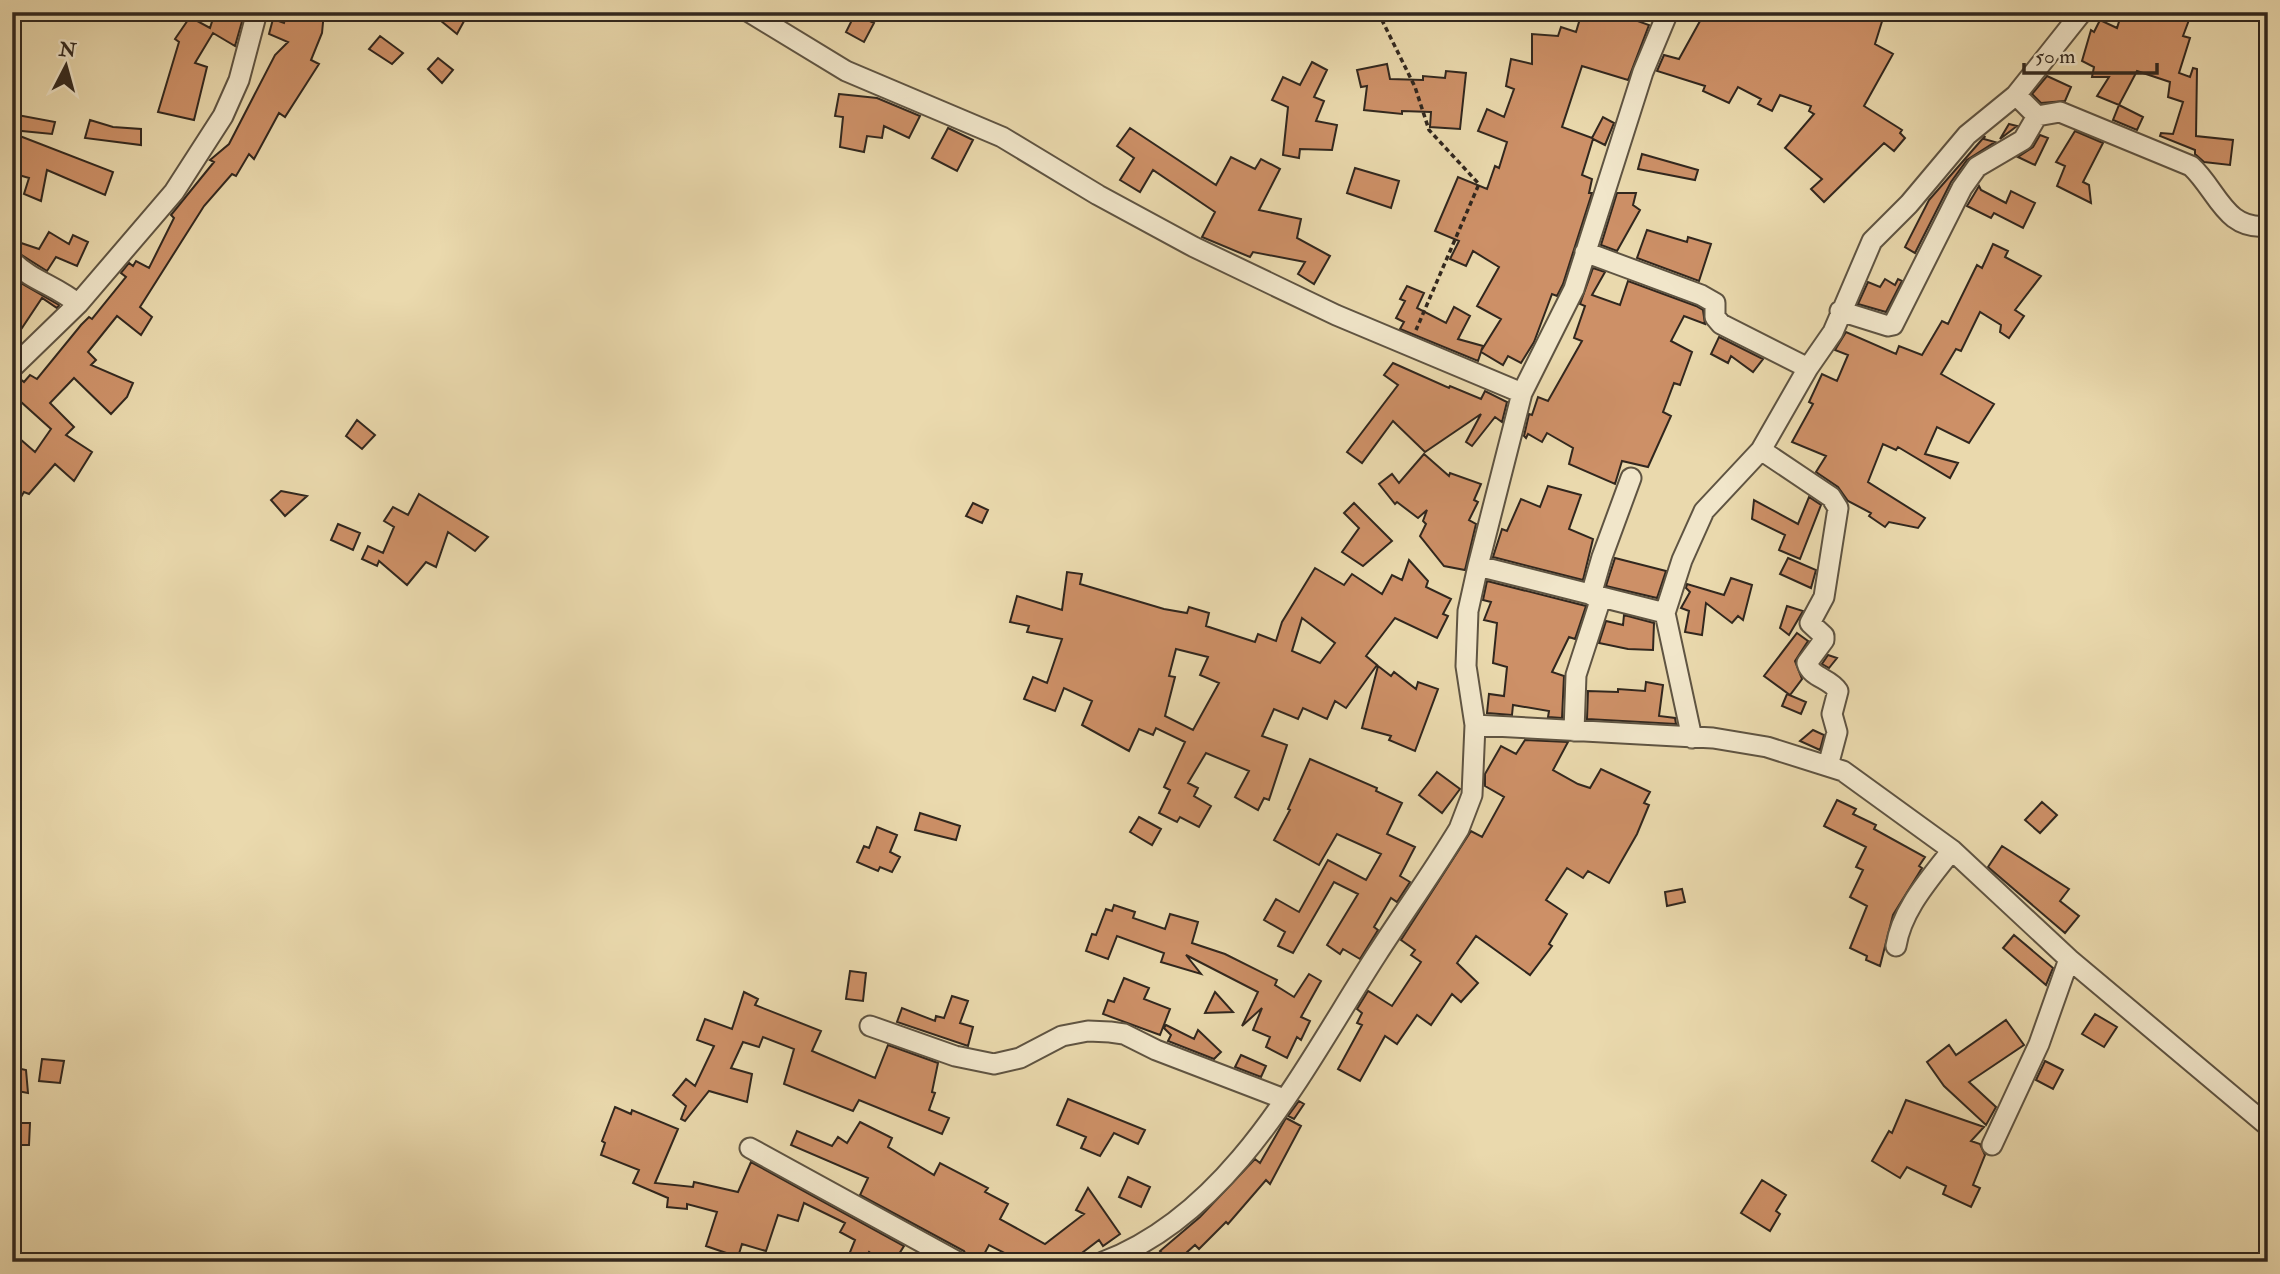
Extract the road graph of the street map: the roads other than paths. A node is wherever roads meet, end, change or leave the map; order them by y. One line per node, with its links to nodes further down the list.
1 (257, 12): 10 (street)
2 (749, 12): 14 (street)
3 (1668, 12): 8 (street)
4 (2082, 12): 5 (street)
5 (2016, 95): 6 (street); 11 (street)
6 (2037, 116): 7 (street); 11 (street)
7 (2268, 226)
8 (1585, 252): 13 (street); 14 (street)
9 (12, 261): 10 (street)
10 (78, 304): 12 (street)
11 (1840, 311): 13 (street)
12 (12, 368)
13 (1808, 368): 15 (street)
14 (1522, 393): 17 (street)
15 (1761, 450): 19 (street); 23 (street)
16 (1631, 478): 18 (street)
17 (1478, 566): 18 (street); 20 (street)
18 (1596, 596): 19 (street); 21 (street)
19 (1665, 613): 22 (street)
20 (1475, 725): 21 (street); 28 (street)
21 (1574, 731): 22 (street)
22 (1692, 738): 23 (street)
23 (1828, 766): 24 (street)
24 (1952, 850): 25 (street); 26 (street)
25 (1896, 946)
26 (2069, 959): 29 (street); 30 (street)
27 (870, 1026): 28 (street)
28 (1284, 1099): 33 (street)
29 (2268, 1126)
30 (1993, 1145)
31 (750, 1148): 32 (street)
32 (958, 1262)
33 (1103, 1262)

